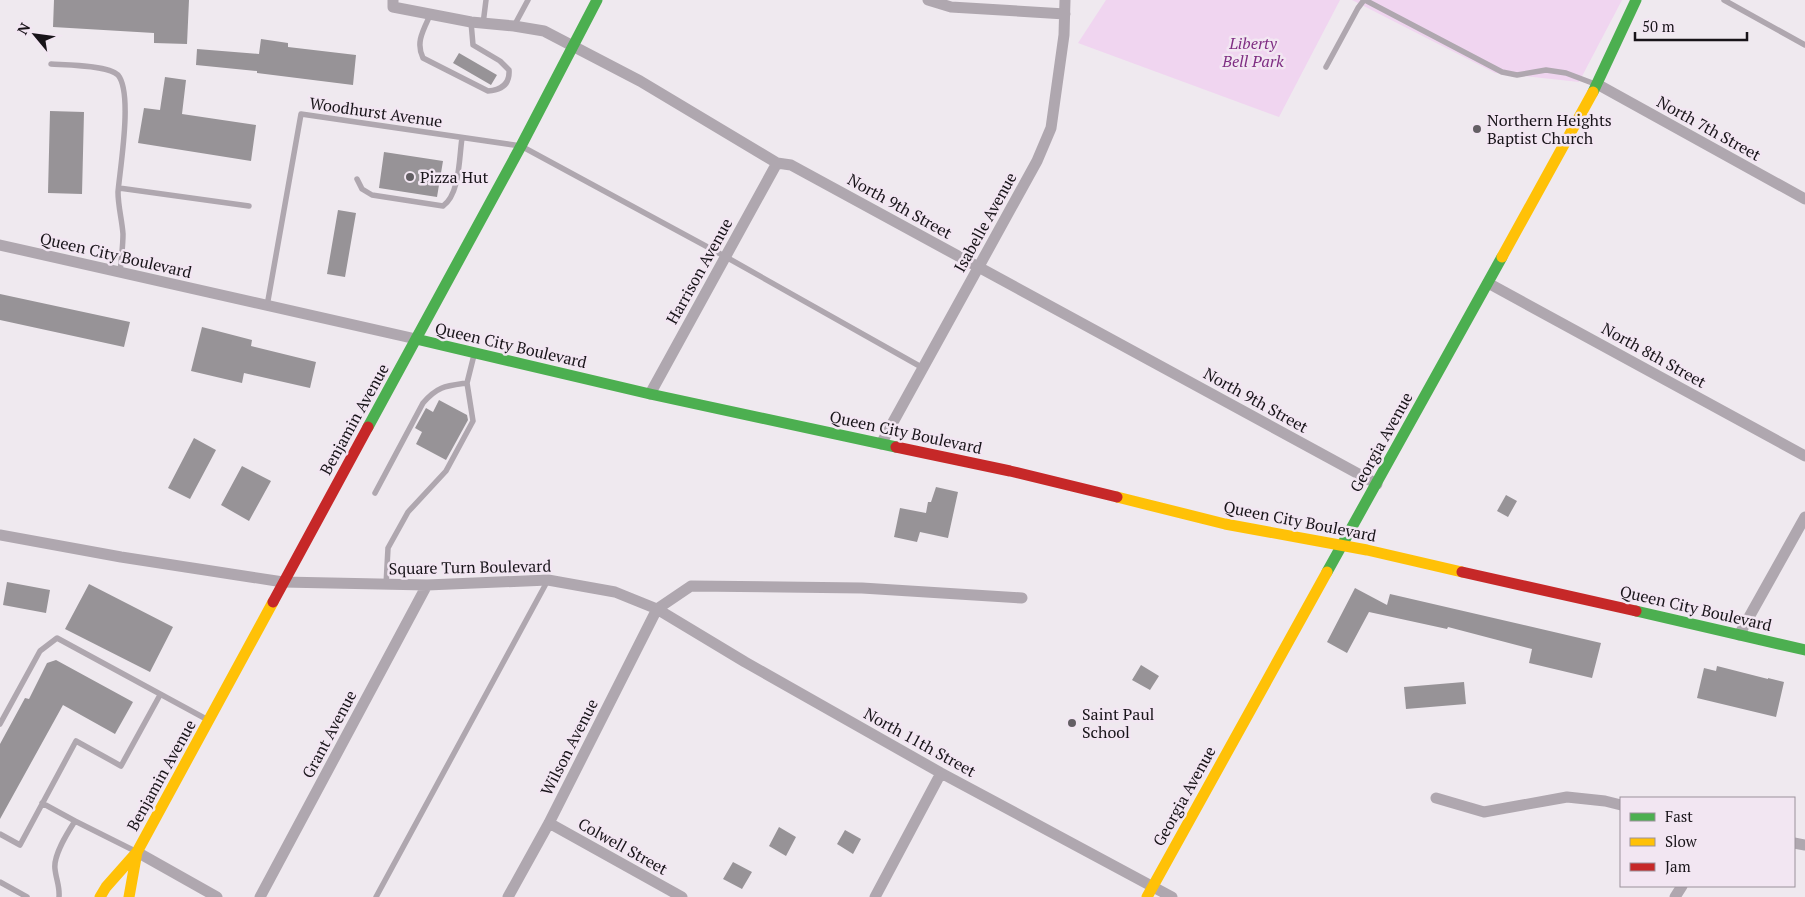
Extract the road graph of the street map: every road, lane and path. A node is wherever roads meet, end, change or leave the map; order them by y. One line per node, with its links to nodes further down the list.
1 (486, 0): 13 (lane)
2 (528, 0): 14 (lane)
3 (597, 0): 16 (street, Benjamin Avenue)
4 (928, 0): 11 (street)
5 (1065, 0): 11 (street, Isabelle Avenue)
6 (1365, 0): 18 (lane); 19 (lane)
7 (1636, 0): 19 (street, Georgia Avenue)
8 (1724, 0): 15 (lane)
9 (393, 4): 10 (street, North 9th Street)
10 (431, 14): 12 (street, North 9th Street); 12 (lane)
11 (1065, 14): 29 (street, Isabelle Avenue)
12 (472, 22): 13 (street, North 9th Street)
13 (484, 24): 14 (street, North 9th Street)
14 (514, 26): 16 (street, North 9th Street)
15 (1805, 44)
16 (572, 46): 21 (street, Benjamin Avenue); 22 (street, North 9th Street)
17 (51, 64): 24 (lane)
18 (1326, 67)
19 (1596, 84): 25 (street, North 7th Street); 31 (street, Georgia Avenue)
20 (462, 138): 21 (lane, Woodhurst Avenue); 23 (lane); 32 (lane, Woodhurst Avenue)
21 (521, 146): 28 (lane); 33 (street, Benjamin Avenue)
22 (777, 163): 28 (street, Harrison Avenue); 29 (street, North 9th Street)
23 (357, 179)
24 (119, 188): 26 (lane); 30 (lane)
25 (1805, 199)
26 (250, 206)
27 (0, 245): 30 (street, Queen City Boulevard)
28 (726, 257): 35 (lane); 37 (street, Harrison Avenue)
29 (978, 267): 35 (street, Isabelle Avenue); 40 (street, North 9th Street)
30 (120, 272): 32 (street, Queen City Boulevard)
31 (1488, 283): 39 (street, North 8th Street); 40 (street, Georgia Avenue)
32 (267, 306): 33 (street, Queen City Boulevard)
33 (416, 339): 34 (street, Queen City Boulevard); 46 (street, Benjamin Avenue)
34 (474, 354): 36 (lane); 37 (street, Queen City Boulevard)
35 (922, 368): 38 (street, Isabelle Avenue)
36 (467, 383): 41 (lane); 47 (lane)
37 (650, 394): 38 (street, Queen City Boulevard)
38 (881, 444): 44 (street, Queen City Boulevard)
39 (1805, 456)
40 (1377, 484): 44 (street, Georgia Avenue)
41 (375, 493)
42 (1805, 517): 51 (street)
43 (0, 535): 46 (street, Square Turn Boulevard)
44 (1342, 546): 51 (street, Queen City Boulevard); 65 (street, Georgia Avenue)
45 (548, 580): 48 (street, Square Turn Boulevard); 50 (street, Square Turn Boulevard); 72 (lane)
46 (283, 582): 47 (street, Square Turn Boulevard); 54 (street, Benjamin Avenue)
47 (386, 584): 48 (street, Square Turn Boulevard)
48 (427, 586): 71 (street, Grant Avenue)
49 (1022, 598): 50 (street)
50 (657, 610): 56 (street, North 11th Street); 61 (street, Wilson Avenue)
51 (1739, 635): 52 (street, Queen City Boulevard)
52 (1805, 650)
53 (160, 695): 54 (lane); 55 (lane); 58 (lane)
54 (210, 721): 63 (street, Benjamin Avenue)
55 (0, 724)
56 (941, 774): 65 (street, North 11th Street); 75 (street)
57 (1436, 798): 59 (street)
58 (42, 803): 60 (lane); 62 (lane)
59 (1620, 805)
60 (76, 820): 63 (lane); 67 (lane)
61 (548, 823): 73 (street, Wilson Avenue); 74 (street, Colwell Street)
62 (0, 834)
63 (137, 852): 68 (street, Benjamin Avenue); 69 (street, Benjamin Avenue); 70 (street)
64 (0, 882): 66 (lane)
65 (1150, 892): 76 (street, North 11th Street)
66 (27, 897)
67 (59, 897)
68 (100, 897)
69 (129, 897)
70 (217, 897)
71 (260, 897)
72 (376, 897)
73 (508, 897)
74 (682, 897)
75 (875, 897)
76 (1172, 897)

